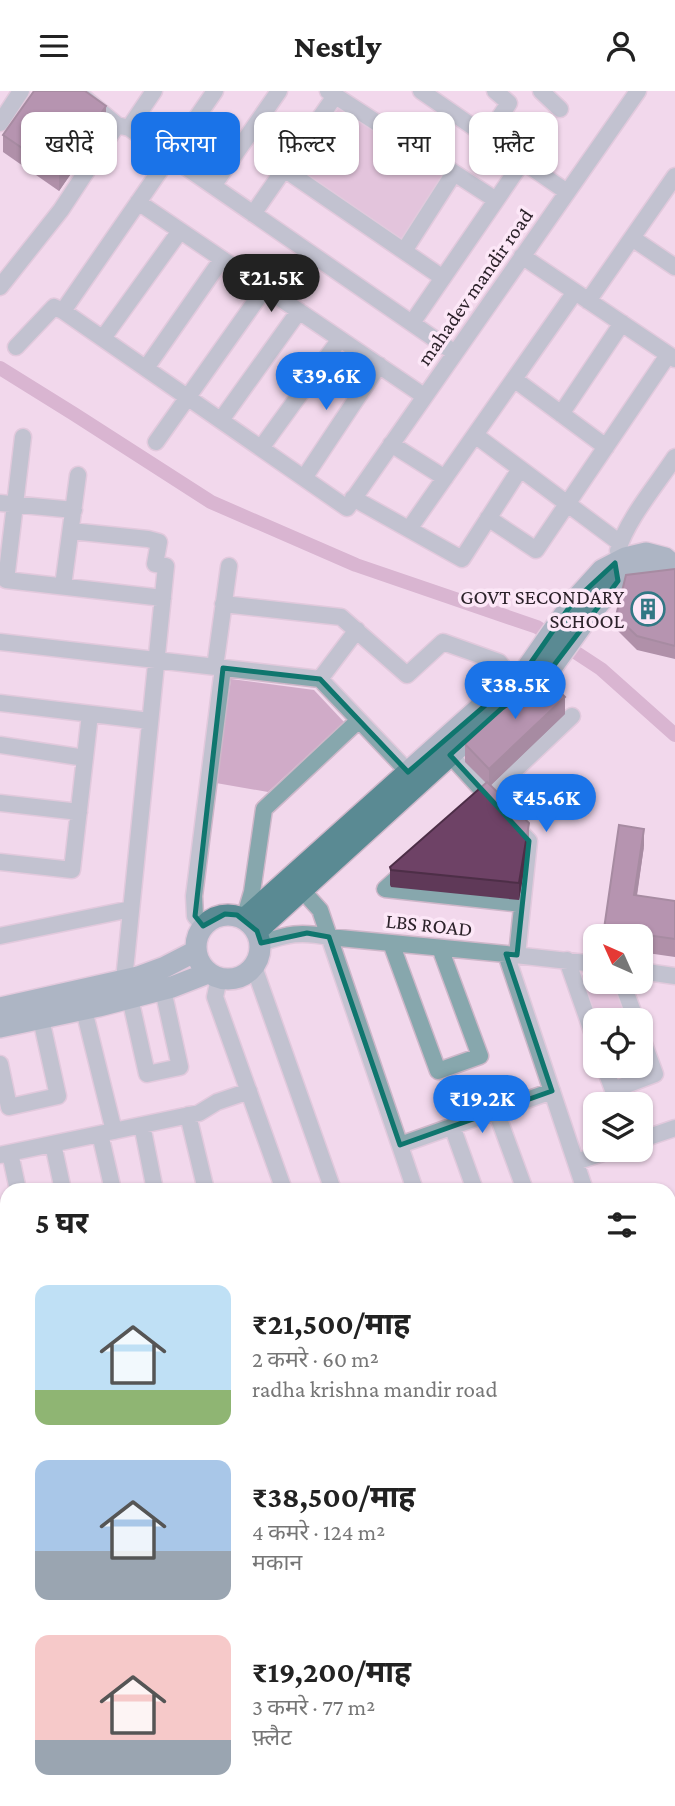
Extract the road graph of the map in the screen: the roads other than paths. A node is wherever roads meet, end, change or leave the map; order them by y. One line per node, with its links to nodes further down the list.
1 (21, 91): 16 (street)
2 (154, 91): 18 (street)
3 (215, 91): 12 (street)
4 (278, 91): 29 (street)
5 (421, 91): 17 (street)
6 (495, 91): 14 (street)
7 (541, 91): 11 (street)
8 (637, 91): 30 (street, mahadev mandir road)
9 (331, 93): 13 (street); 15 (street)
10 (85, 94): 18 (street)
11 (559, 109)
12 (200, 112)
13 (319, 112)
14 (503, 112)
15 (373, 120)
16 (0, 123)
17 (469, 124)
18 (122, 126): 19 (street); 41 (street)
19 (131, 132)
20 (455, 174): 31 (street)
21 (156, 175): 32 (street)
22 (197, 175): 29 (street)
23 (280, 175): 33 (street)
24 (293, 175): 36 (street)
25 (453, 175): 36 (street)
26 (513, 175): 31 (street)
27 (543, 175): 30 (street)
28 (675, 177): 35 (street)
29 (213, 186): 33 (street)
30 (567, 192): 37 (street, mahadev mandir road)
31 (496, 200): 40 (street)
32 (138, 202): 34 (street); 44 (street)
33 (253, 214): 46 (street)
34 (180, 231): 38 (street); 48 (street)
35 (632, 238): 39 (street); 43 (street)
36 (404, 251): 40 (street)
37 (522, 256): 43 (street); 51 (street, mahadev mandir road)
38 (222, 259): 42 (street); 54 (street)
39 (675, 267)
40 (443, 278): 46 (street)
41 (0, 287)
42 (265, 288): 45 (street); 57 (street)
43 (582, 296): 47 (street); 55 (street)
44 (63, 311): 48 (street); 50 (street)
45 (299, 311): 49 (street); 59 (street)
46 (412, 323): 51 (street)
47 (621, 323): 52 (street); 58 (street)
48 (103, 338): 54 (street)
49 (340, 339): 53 (street); 65 (street)
50 (16, 347)
51 (455, 353): 56 (street, mahadev mandir road)
52 (672, 357): 64 (street)
53 (379, 365): 56 (street); 69 (street)
54 (146, 368): 57 (street)
55 (514, 379): 58 (street); 60 (street)
56 (424, 396): 63 (street, mahadev mandir road)
57 (188, 397): 59 (street); 62 (street)
58 (561, 414): 64 (street)
59 (221, 420): 65 (street)
60 (475, 435): 67 (street); 70 (street)
61 (23, 437): 73 (street)
62 (156, 442)
63 (391, 444): 70 (street); 72 (street, mahadev mandir road)
64 (606, 447): 74 (street)
65 (261, 448): 69 (street)
66 (675, 457): 71 (street)
67 (520, 469): 74 (street); 76 (street)
68 (78, 475): 75 (street)
69 (304, 478): 72 (street)
70 (444, 478): 77 (street)
71 (667, 481): 79 (street)
72 (350, 503): 77 (street)
73 (7, 504): 75 (street); 82 (street)
74 (567, 504): 76 (street); 79 (street)
75 (74, 510): 78 (street)
76 (488, 518): 77 (street)
77 (409, 529)
78 (71, 531): 82 (street); 83 (street)
79 (617, 563): 80 (street); 89 (street)
80 (674, 565)
81 (229, 566): 84 (street)
82 (63, 586): 83 (street)
83 (163, 598): 87 (street)
84 (223, 604): 85 (street); 88 (street)
85 (357, 630): 89 (street); 90 (street)
86 (0, 642): 87 (street)
87 (156, 660): 88 (street); 95 (street)
88 (219, 667): 90 (street); 109 (street)
89 (526, 677): 97 (street); 99 (street)
90 (320, 679): 94 (street)
91 (0, 703): 92 (street)
92 (90, 714): 95 (street); 98 (street)
93 (572, 716): 100 (street)
94 (359, 720): 99 (street); 110 (street)
95 (149, 721): 108 (street)
96 (0, 745): 98 (street)
97 (450, 755): 99 (street); 100 (street)
98 (85, 758): 102 (street)
99 (414, 778): 106 (street); 110 (street)
100 (488, 796): 103 (street); 107 (street)
101 (0, 803): 102 (street)
102 (79, 812): 105 (street)
103 (468, 814)
104 (419, 858): 107 (street)
105 (0, 862)
106 (302, 890): 110 (street); 112 (street)
107 (522, 904): 116 (street)
108 (131, 909): 111 (street); 123 (street)
109 (203, 926): 110 (street); 115 (street)
110 (254, 931): 112 (street, LBS ROAD); 119 (street)
111 (0, 936)
112 (329, 937): 113 (street, LBS ROAD); 143 (street)
113 (391, 943): 114 (street, LBS ROAD); 114 (street)
114 (440, 948): 116 (street, LBS ROAD)
115 (195, 951): 121 (street); 123 (street)
116 (511, 954): 117 (street, LBS ROAD); 134 (street)
117 (567, 960): 118 (street, LBS ROAD); 126 (street)
118 (583, 962)
119 (254, 967): 121 (street); 153 (street)
120 (653, 973): 122 (street)
121 (213, 975): 124 (street); 133 (street)
122 (675, 976)
123 (127, 989): 124 (street); 124 (street); 125 (street); 127 (street)
124 (163, 990)
125 (0, 1008)
126 (584, 1008)
127 (84, 1010): 128 (street); 140 (street)
128 (41, 1019): 129 (street); 130 (street)
129 (0, 1027)
130 (0, 1064)
131 (608, 1078): 132 (street)
132 (644, 1078)
133 (249, 1091): 136 (street); 152 (street)
134 (552, 1091): 135 (street); 146 (street)
135 (496, 1111): 138 (street); 156 (street)
136 (188, 1115): 137 (street); 151 (street)
137 (142, 1125): 140 (street); 150 (street)
138 (452, 1126): 143 (street); 155 (street)
139 (675, 1128): 141 (street)
140 (107, 1132): 142 (street); 149 (street)
141 (653, 1136)
142 (52, 1144): 144 (street); 148 (street)
143 (400, 1145): 154 (street)
144 (5, 1154): 147 (street)
145 (583, 1160): 146 (street)
146 (576, 1162): 157 (street)
147 (15, 1183)
148 (61, 1183)
149 (112, 1183)
150 (154, 1183)
151 (204, 1183)
152 (282, 1183)
153 (331, 1183)
154 (413, 1183)
155 (472, 1183)
156 (522, 1183)
157 (583, 1183)

